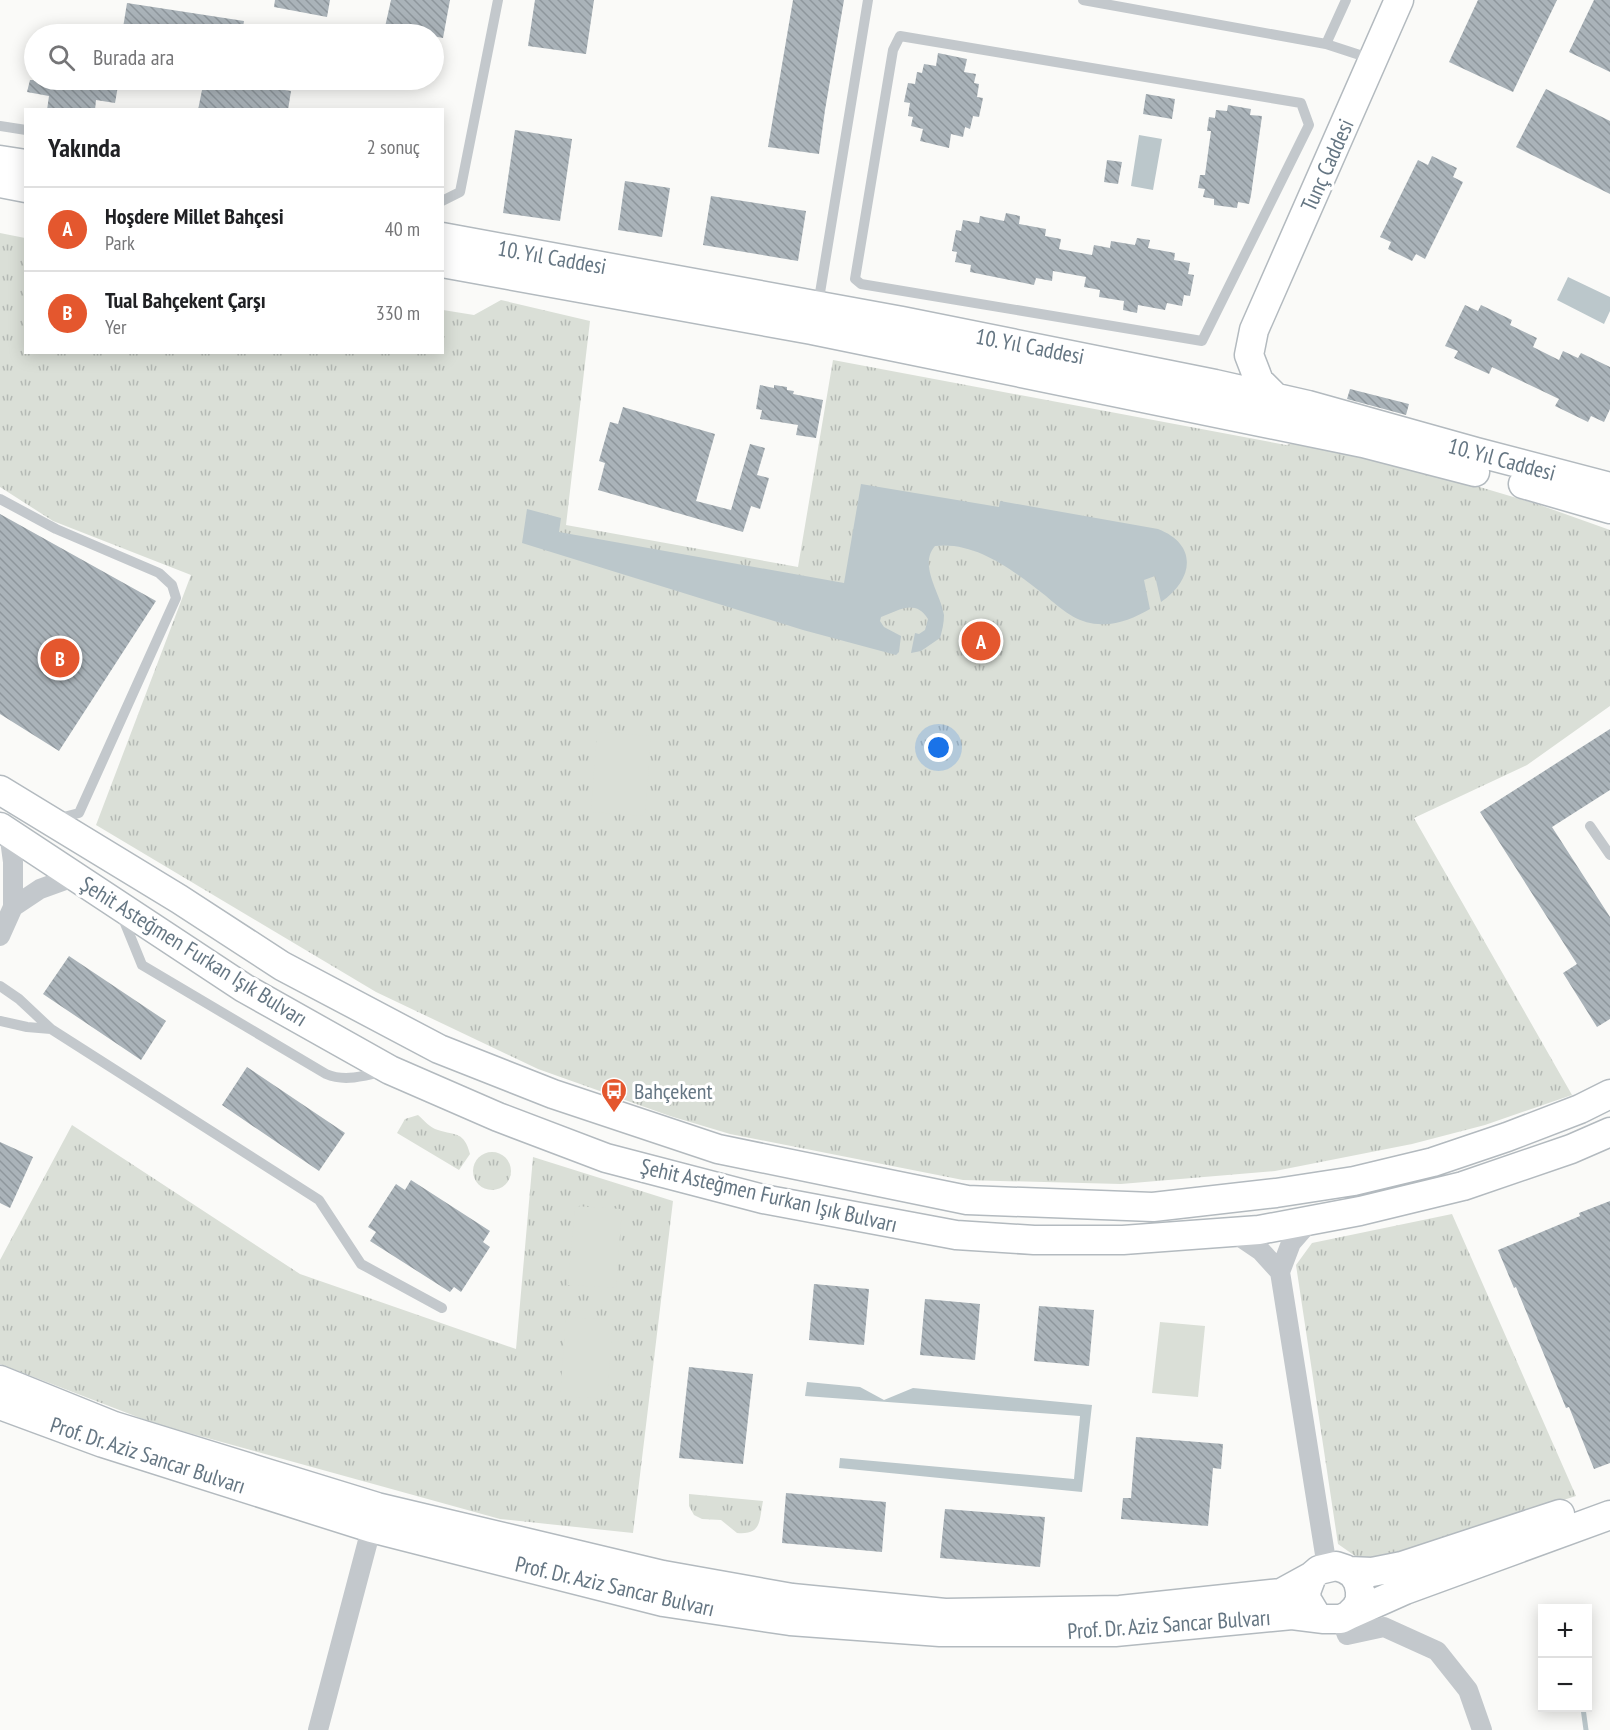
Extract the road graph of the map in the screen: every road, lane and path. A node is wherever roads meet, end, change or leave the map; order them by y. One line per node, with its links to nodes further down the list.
1 (498, 0): 14 (lane)
2 (868, 0): 19 (lane)
3 (1083, 0): 6 (lane)
4 (1346, 0): 6 (lane)
5 (1399, 0): 7 (street, Tunç Caddesi)
6 (1326, 44): 7 (lane)
7 (1374, 59): 20 (street, Tunç Caddesi)
8 (0, 126): 9 (lane)
9 (24, 130)
10 (0, 160): 11 (street)
11 (24, 164)
12 (0, 183): 13 (street)
13 (24, 188)
14 (444, 200)
15 (444, 237): 17 (street, 10. Yıl Caddesi)
16 (444, 263): 17 (street, 10. Yıl Caddesi)
17 (598, 273): 19 (street, 10. Yıl Caddesi)
18 (861, 284): 18 (lane)
19 (815, 318): 21 (street, 10. Yıl Caddesi); 25 (street, 10. Yıl Caddesi)
20 (1254, 330): 21 (street, Tunç Caddesi); 22 (street, Tunç Caddesi)
21 (1215, 384): 22 (street, 10. Yıl Caddesi)
22 (1274, 396): 23 (street, 10. Yıl Caddesi)
23 (1610, 487)
24 (0, 499): 27 (lane)
25 (1610, 509)
26 (0, 790): 27 (street, Şehit Asteğmen Furkan Işık Bulvarı)
27 (50, 821): 29 (street); 39 (street, Şehit Asteğmen Furkan Işık Bulvarı)
28 (1590, 826): 30 (lane)
29 (13, 836): 31 (street, Şehit Asteğmen Furkan Işık Bulvarı); 33 (street)
30 (1610, 855)
31 (76, 876): 32 (street, Şehit Asteğmen Furkan Işık Bulvarı); 33 (street)
32 (116, 902): 38 (street, Şehit Asteğmen Furkan Işık Bulvarı); 38 (lane)
33 (14, 907): 34 (street)
34 (0, 936)
35 (0, 986): 37 (lane)
36 (0, 1021): 37 (lane)
37 (51, 1029): 44 (lane)
38 (390, 1070): 42 (street, Şehit Asteğmen Furkan Işık Bulvarı)
39 (1610, 1094)
40 (1610, 1132): 41 (street, Şehit Asteğmen Furkan Işık Bulvarı)
41 (1311, 1220): 42 (street, Şehit Asteğmen Furkan Işık Bulvarı); 43 (street)
42 (1233, 1232): 43 (street)
43 (1280, 1272): 50 (street)
44 (442, 1308)
45 (0, 1380): 49 (street, Prof. Dr. Aziz Sancar Bulvarı)
46 (0, 1405): 49 (street, Prof. Dr. Aziz Sancar Bulvarı)
47 (1610, 1497): 50 (street, Prof. Dr. Aziz Sancar Bulvarı)
48 (1610, 1515): 51 (street)
49 (374, 1518): 50 (street, Prof. Dr. Aziz Sancar Bulvarı); 51 (street, Prof. Dr. Aziz Sancar Bulvarı); 52 (street)
50 (1330, 1571): 51 (street); 51 (street)
51 (1338, 1618): 53 (street)
52 (318, 1730)
53 (1482, 1730)

